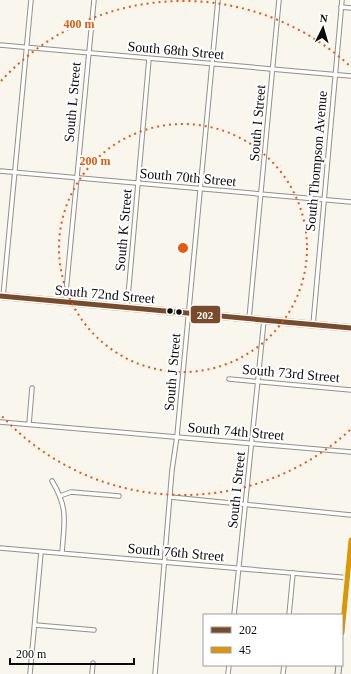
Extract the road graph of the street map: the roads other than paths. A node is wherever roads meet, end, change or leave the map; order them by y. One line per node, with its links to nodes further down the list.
1 (32, 0): 9 (street)
2 (94, 0): 10 (street, South L Street)
3 (218, 0): 12 (street, South J Street)
4 (279, 0): 13 (street, South I Street)
5 (342, 0): 6 (street, South Thompson Avenue)
6 (341, 7): 7 (street); 14 (street, South Thompson Avenue)
7 (351, 8)
8 (0, 45): 9 (street, South 68th Street)
9 (26, 48): 10 (street, South 68th Street); 17 (street)
10 (88, 54): 11 (street, South 68th Street); 18 (street, South L Street)
11 (149, 59): 12 (street, South 68th Street); 19 (street, South K Street)
12 (211, 64): 13 (street, South 68th Street); 20 (street, South J Street)
13 (273, 69): 14 (street, South 68th Street); 21 (street, South I Street)
14 (335, 75): 15 (street, South 68th Street); 22 (street, South Thompson Avenue)
15 (351, 76)
16 (0, 171): 17 (street, South 70th Street)
17 (14, 172): 18 (street, South 70th Street); 24 (street)
18 (76, 178): 19 (street, South 70th Street); 25 (street, South L Street)
19 (138, 183): 20 (street, South 70th Street); 26 (street, South K Street)
20 (200, 189): 21 (street, South 70th Street); 27 (street, South J Street)
21 (262, 194): 22 (street, South 70th Street); 28 (street, South I Street)
22 (323, 200): 23 (street, South 70th Street); 30 (street, South Thompson Avenue)
23 (351, 202)
24 (1, 297): 25 (main road, South 72nd Street)
25 (65, 302): 26 (main road, South 72nd Street)
26 (127, 308): 27 (main road, South 72nd Street)
27 (189, 314): 28 (main road, South 72nd Street); 38 (street, South J Street)
28 (249, 319): 29 (main road, South 72nd Street)
29 (264, 320): 30 (main road, South 72nd Street); 33 (street, South I Street)
30 (312, 325): 31 (main road, South 72nd Street)
31 (351, 328)
32 (230, 379): 33 (street, South 73rd Street)
33 (258, 382): 35 (street, South 73rd Street); 39 (street, South I Street)
34 (32, 388): 37 (street)
35 (351, 390)
36 (0, 422): 37 (street, South 74th Street)
37 (29, 424): 38 (street, South 74th Street)
38 (177, 436): 39 (street, South 74th Street); 44 (street, South J Street)
39 (252, 443): 40 (street, South 74th Street); 45 (street, South I Street)
40 (351, 452)
41 (52, 481): 42 (street)
42 (60, 496): 43 (street); 50 (street)
43 (119, 496)
44 (170, 498): 45 (street); 51 (street, South J Street)
45 (246, 505): 46 (street); 52 (street, South I Street)
46 (351, 515)
47 (351, 540): 54 (main road)
48 (0, 548): 49 (street, South 76th Street)
49 (41, 552): 50 (street, South 76th Street); 57 (street)
50 (62, 553): 51 (street, South 76th Street)
51 (166, 562): 52 (street, South 76th Street); 63 (street, South J Street)
52 (239, 568): 53 (street, South 76th Street); 55 (street, South I Street)
53 (293, 573): 54 (street, South 76th Street); 56 (street)
54 (349, 578): 58 (main road)
55 (234, 614)
56 (289, 614)
57 (35, 625): 59 (street); 61 (street)
58 (343, 625)
59 (94, 630)
60 (93, 663): 62 (street)
61 (30, 674)
62 (92, 674)
63 (155, 674)

